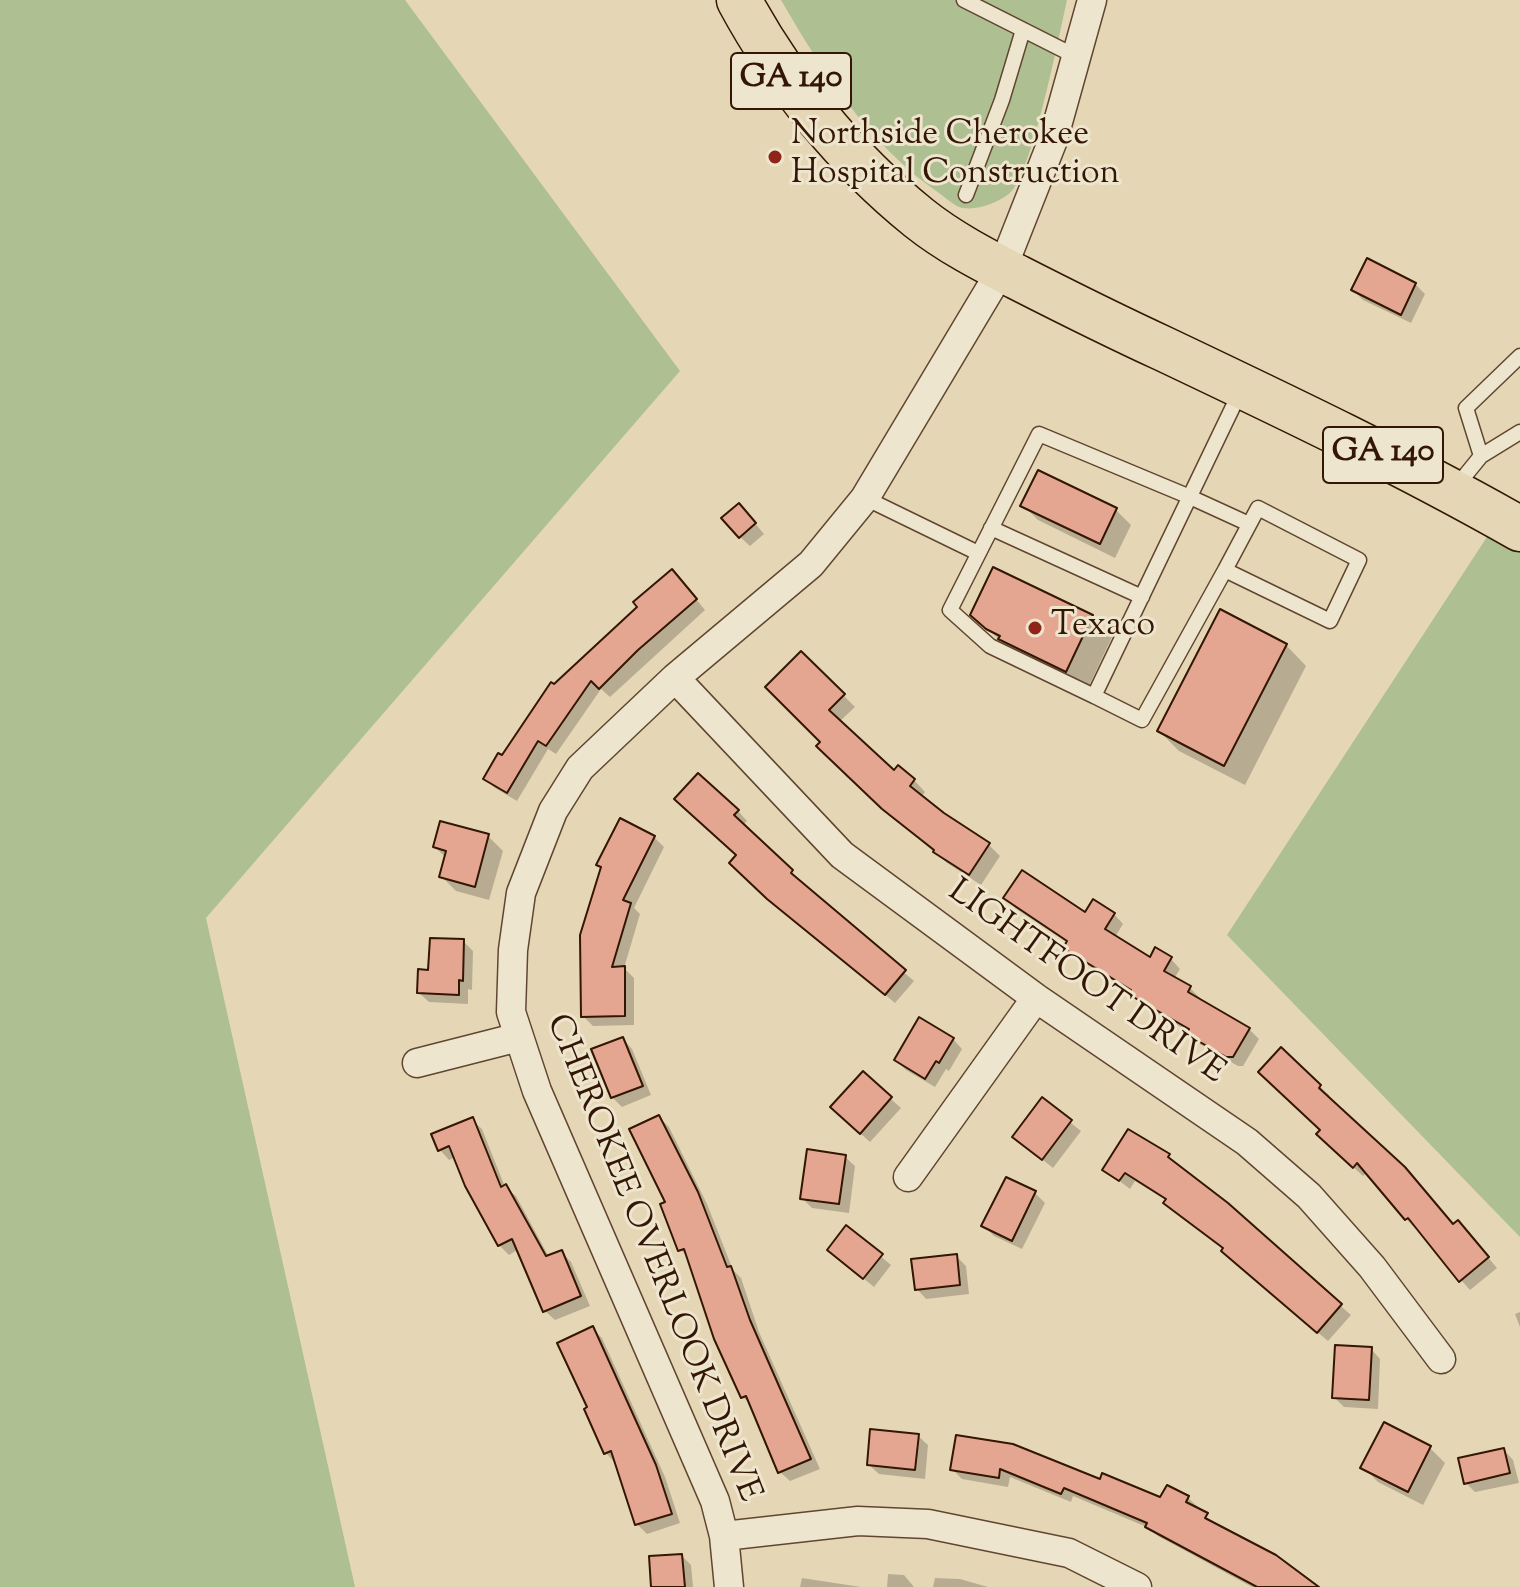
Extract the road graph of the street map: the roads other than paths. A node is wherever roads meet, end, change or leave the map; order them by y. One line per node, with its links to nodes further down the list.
1 (739, 0): 7 (main road, GA 140)
2 (964, 0): 4 (lane)
3 (1092, 0): 5 (street, CHEROKEE OVERLOOK DRIVE)
4 (1023, 30): 5 (lane); 6 (lane)
5 (1077, 57): 7 (street, CHEROKEE OVERLOOK DRIVE)
6 (966, 195)
7 (1002, 269): 9 (main road, GA 140); 14 (street, CHEROKEE OVERLOOK DRIVE)
8 (1520, 356): 11 (lane)
9 (1243, 386): 12 (main road, GA 140); 13 (lane)
10 (1520, 432): 11 (lane)
11 (1481, 456): 12 (lane)
12 (1453, 491): 17 (main road, GA 140)
13 (1190, 497): 15 (lane); 16 (lane); 20 (lane)
14 (865, 498): 18 (lane); 21 (street, CHEROKEE OVERLOOK DRIVE)
15 (1249, 524): 19 (lane); 19 (lane)
16 (991, 528): 18 (lane); 20 (lane)
17 (1520, 529)
18 (978, 553): 22 (lane)
19 (1225, 570): 22 (lane)
20 (1142, 597): 22 (lane)
21 (675, 678): 23 (street, LIGHTFOOT DRIVE); 24 (street, CHEROKEE OVERLOOK DRIVE)
22 (1094, 696)
23 (1036, 998): 26 (street); 27 (street, LIGHTFOOT DRIVE)
24 (519, 1037): 25 (street); 28 (street, CHEROKEE OVERLOOK DRIVE)
25 (417, 1063)
26 (908, 1177)
27 (1441, 1359)
28 (724, 1536): 29 (street, CHEROKEE OVERLOOK DRIVE); 30 (street)
29 (729, 1587)
30 (1137, 1587)

